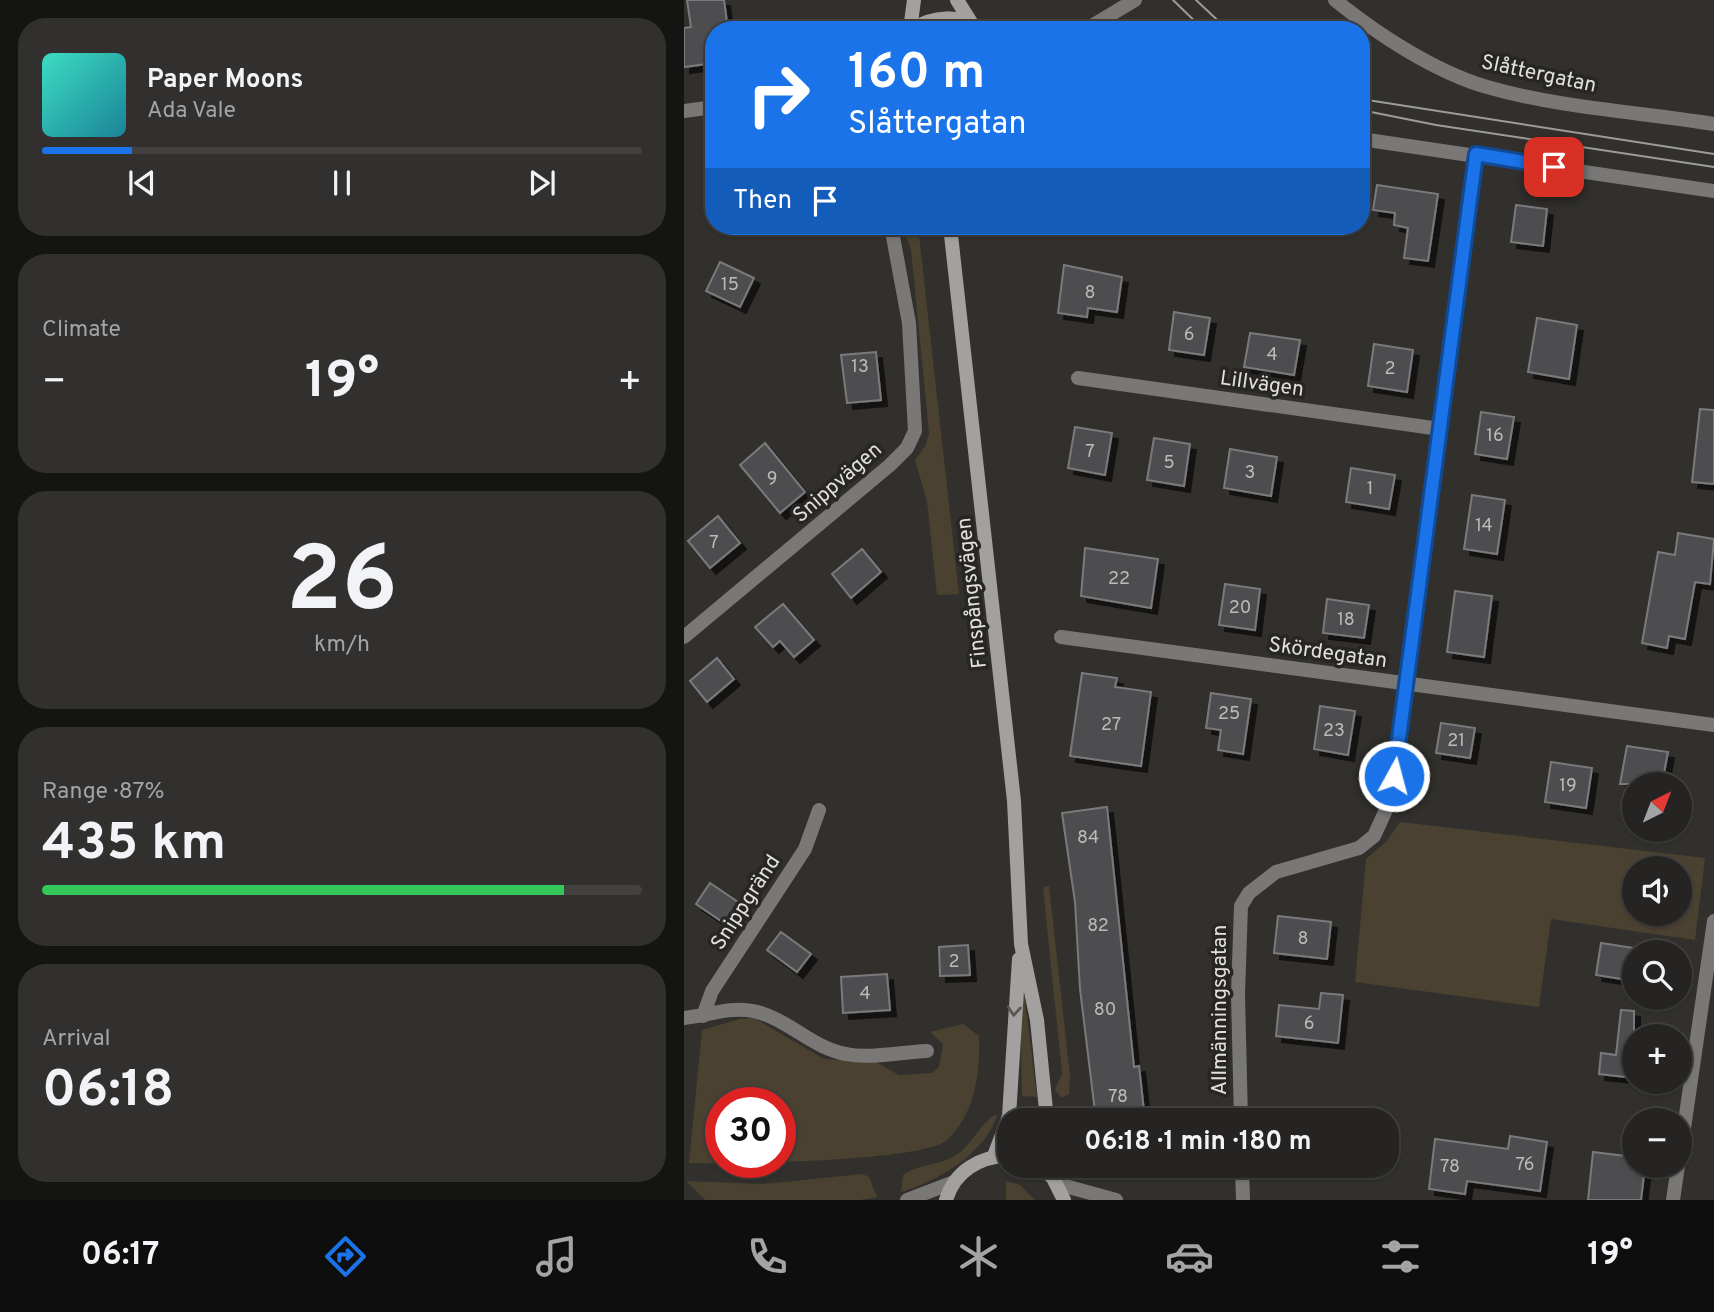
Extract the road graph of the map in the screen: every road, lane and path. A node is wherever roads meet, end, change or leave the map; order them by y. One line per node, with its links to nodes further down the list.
1 (914, 0): 5 (main road)
2 (957, 0): 8 (main road)
3 (1135, 0): 9 (street)
4 (1335, 0): 10 (street, Slåttergatan)
5 (912, 21)
6 (929, 21): 7 (main road)
7 (961, 21)
8 (972, 21)
9 (1100, 21)
10 (1362, 21)
11 (1370, 26): 14 (street, Slåttergatan)
12 (705, 108): 13 (street)
13 (684, 111)
14 (1714, 124)
15 (1370, 140): 16 (street)
16 (1476, 154): 17 (street); 21 (street, Allmänningsgatan)
17 (1714, 191)
18 (893, 235): 22 (street, Snippvägen)
19 (954, 235): 28 (main road, Finspångsvägen)
20 (1078, 378): 21 (street, Lillvägen)
21 (1440, 429): 24 (street, Allmänningsgatan)
22 (684, 637)
23 (1061, 637): 24 (street, Skördegatan)
24 (1406, 683): 25 (street, Skördegatan); 33 (street, Allmänningsgatan)
25 (1714, 724)
26 (819, 810): 29 (street, Snippgränd)
27 (1714, 920): 34 (street)
28 (1021, 944): 32 (main road, Finspångsvägen); 35 (main road, Finspångsvägen, one-way to 35)
29 (703, 1016): 30 (street); 31 (street)
30 (684, 1018)
31 (927, 1051)
32 (1046, 1108)
33 (1241, 1108)
34 (1687, 1108)
35 (994, 1156): 36 (main road); 41 (main road)
36 (997, 1156)
37 (1055, 1178): 44 (main road)
38 (1059, 1178): 45 (street)
39 (1242, 1178): 46 (street)
40 (1676, 1178): 47 (street)
41 (954, 1182): 42 (street); 43 (main road)
42 (907, 1200)
43 (946, 1200)
44 (1064, 1200)
45 (1116, 1200)
46 (1243, 1200)
47 (1673, 1200)

